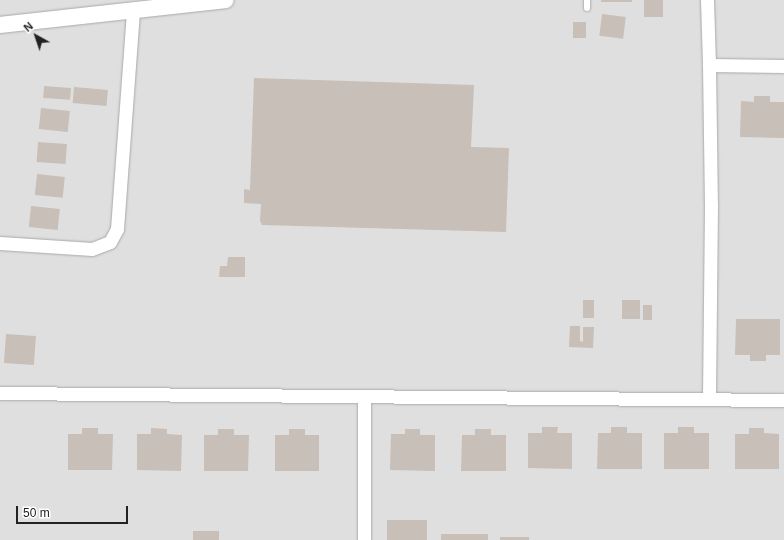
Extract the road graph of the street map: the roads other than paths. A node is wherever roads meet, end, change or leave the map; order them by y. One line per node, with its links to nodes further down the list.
1 (226, 0): 5 (street)
2 (587, 0): 4 (lane)
3 (707, 0): 7 (street)
4 (587, 8)
5 (133, 10): 6 (street); 9 (street)
6 (0, 25)
7 (709, 65): 8 (street); 12 (street)
8 (784, 66)
9 (0, 243)
10 (0, 393): 11 (street)
11 (364, 396): 12 (street); 14 (street)
12 (709, 399): 13 (street)
13 (784, 400)
14 (364, 540)

